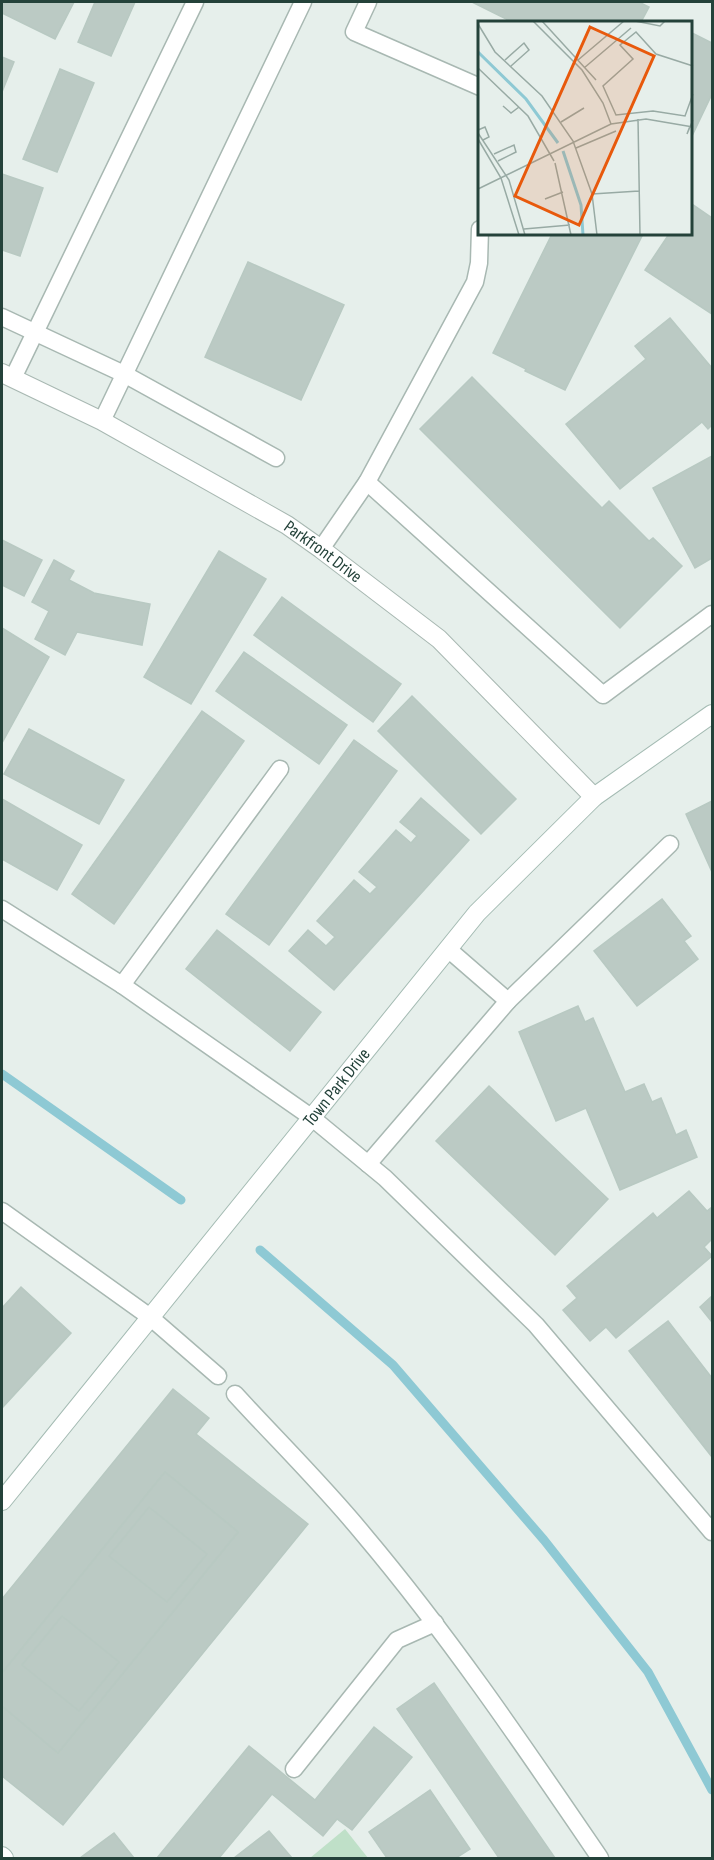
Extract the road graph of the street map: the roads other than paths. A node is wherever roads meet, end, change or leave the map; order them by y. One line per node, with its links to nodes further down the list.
1 (195, 2): 7 (lane)
2 (303, 2): 8 (lane)
3 (368, 2): 4 (lane)
4 (478, 86)
5 (480, 236): 12 (lane)
6 (2, 317): 7 (lane)
7 (36, 332): 8 (lane); 9 (lane)
8 (124, 374): 10 (lane); 11 (lane)
9 (7, 375): 10 (street, Parkfront Drive)
10 (102, 421): 13 (street, Parkfront Drive)
11 (276, 458)
12 (367, 482): 13 (lane); 14 (lane)
13 (321, 549): 17 (street, Parkfront Drive)
14 (712, 614)
15 (712, 714): 17 (street, Town Park Drive)
16 (280, 769): 21 (lane)
17 (594, 797): 20 (street, Town Park Drive)
18 (670, 844): 22 (lane)
19 (2, 909): 21 (lane)
20 (448, 949): 22 (lane); 23 (street, Town Park Drive)
21 (122, 985): 23 (lane)
22 (508, 1001): 24 (lane)
23 (311, 1117): 24 (lane); 26 (street, Town Park Drive)
24 (368, 1164): 30 (lane)
25 (2, 1211): 26 (lane)
26 (150, 1317): 27 (lane); 29 (street, Town Park Drive)
27 (218, 1376)
28 (235, 1394): 31 (lane)
29 (2, 1500)
30 (710, 1523)
31 (435, 1623): 32 (lane); 33 (lane)
32 (294, 1769)
33 (600, 1858)

